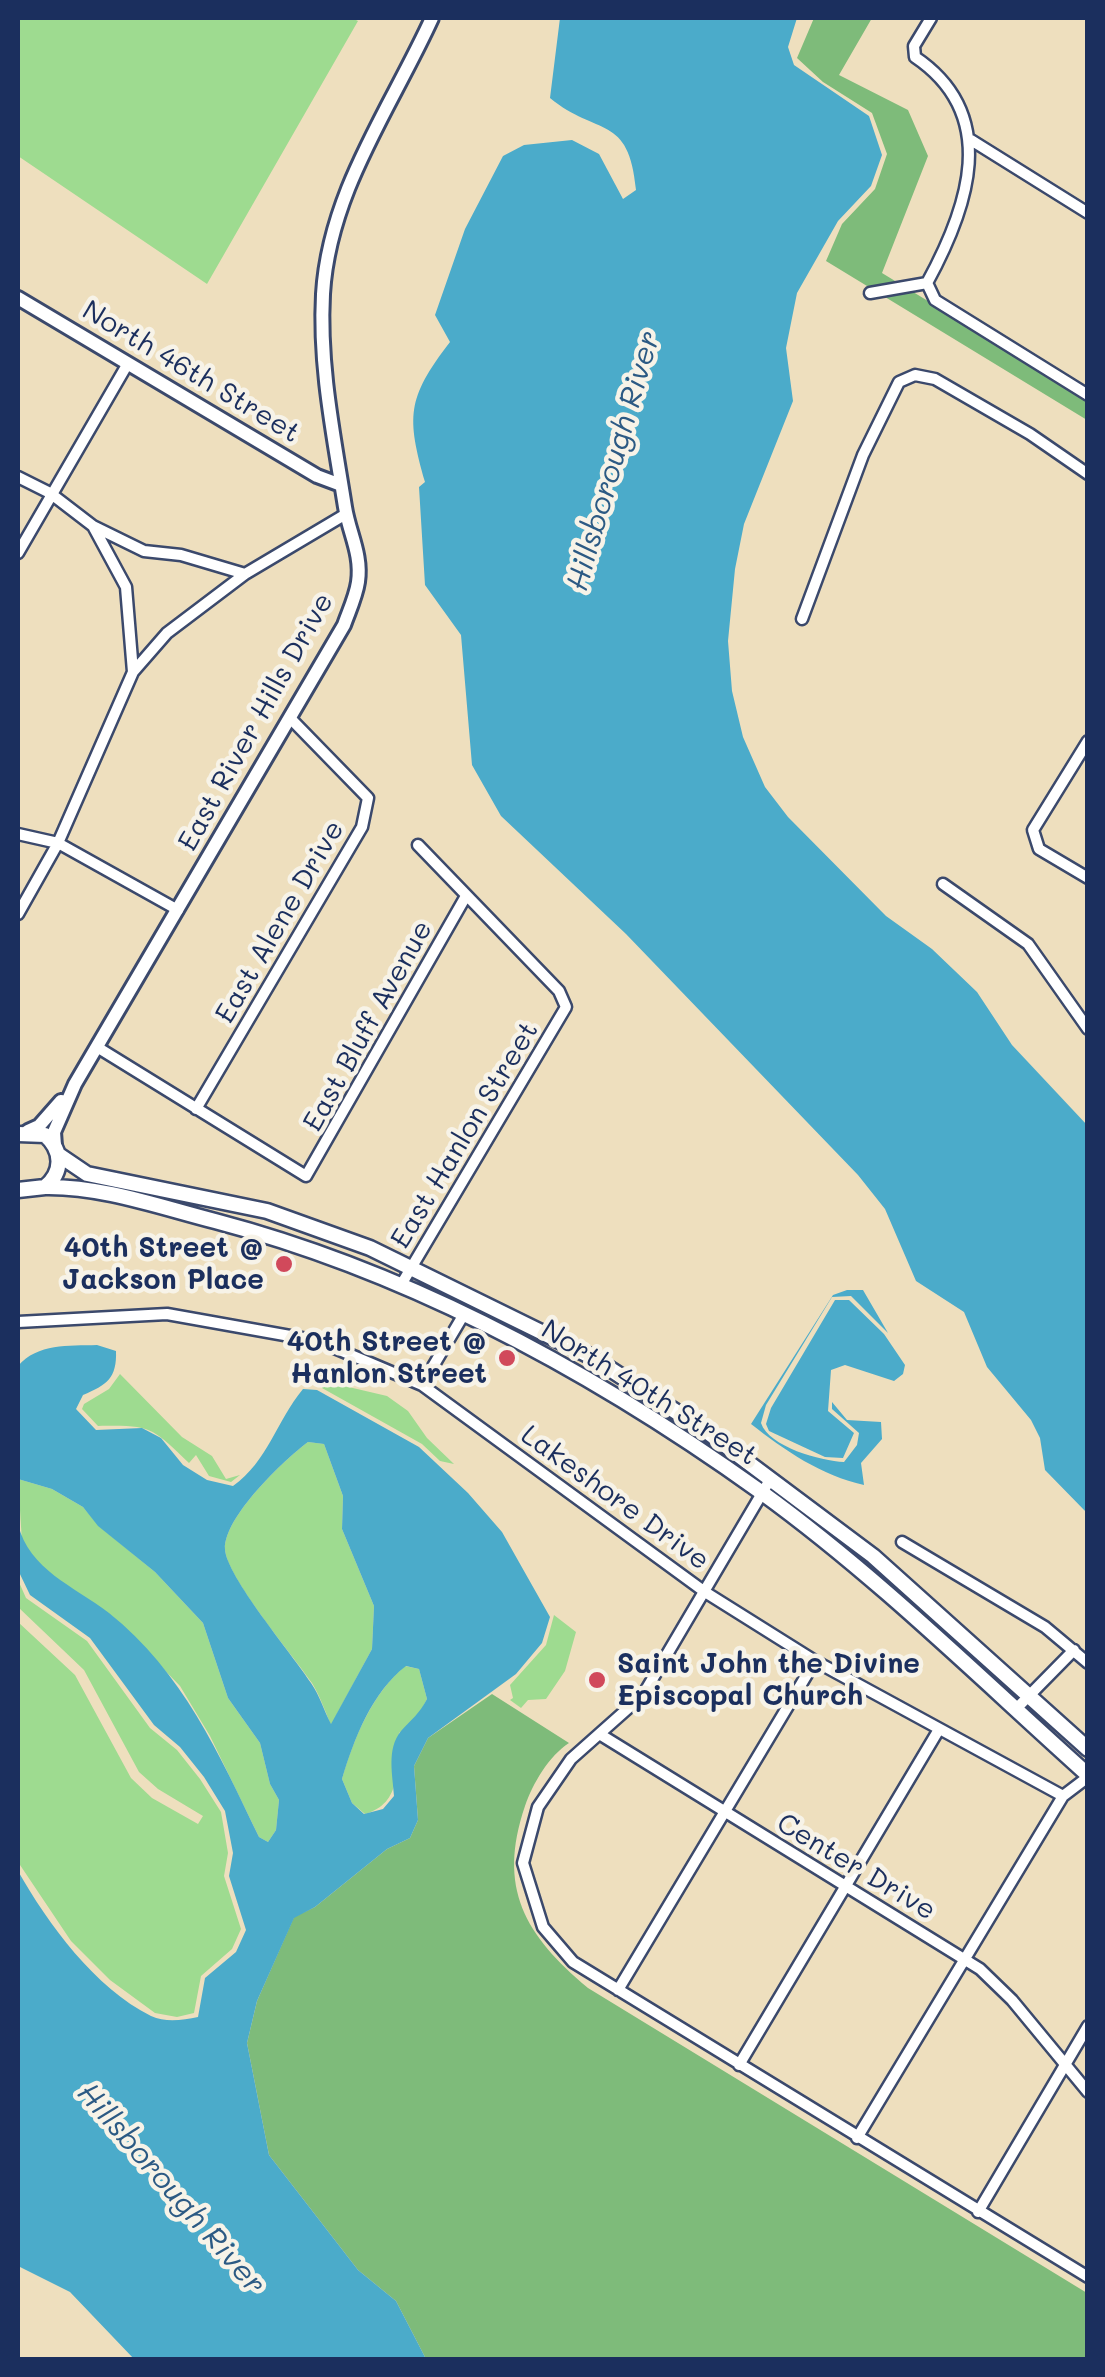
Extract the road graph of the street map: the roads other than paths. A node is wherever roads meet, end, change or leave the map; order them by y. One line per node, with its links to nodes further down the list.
1 (432, 18): 12 (street, East River Hills Drive)
2 (930, 18): 3 (street)
3 (971, 140): 4 (street); 5 (street)
4 (1088, 213)
5 (926, 284): 6 (street); 9 (street)
6 (870, 292)
7 (18, 298): 8 (street, North 46th Street)
8 (127, 365): 12 (street, North 46th Street); 13 (street)
9 (1088, 394)
10 (1088, 474): 18 (street)
11 (18, 477): 13 (street)
12 (342, 485): 14 (street, East River Hills Drive)
13 (50, 493): 15 (street); 16 (street)
14 (346, 514): 17 (street); 20 (street, East River Hills Drive)
15 (93, 526): 17 (street); 19 (street)
16 (18, 553)
17 (245, 574): 19 (street)
18 (802, 619)
19 (134, 672): 23 (street)
20 (291, 718): 28 (street, East River Hills Drive); 33 (street, East Alene Drive)
21 (1088, 741): 25 (street)
22 (18, 834): 23 (street)
23 (58, 843): 28 (street); 29 (street)
24 (418, 844): 27 (street)
25 (1088, 878)
26 (943, 884): 30 (street)
27 (466, 896): 33 (street, East Bluff Avenue); 38 (street, East Hanlon Street)
28 (178, 910): 31 (street, East River Hills Drive)
29 (18, 914)
30 (1088, 1029)
31 (97, 1047): 32 (street, East River Hills Drive); 33 (street)
32 (76, 1084): 34 (street, East River Hills Drive); 35 (street, East River Hills Drive)
33 (196, 1109)
34 (23, 1132): 35 (main road, North 40th Street)
35 (57, 1151): 36 (main road); 38 (main road, North 40th Street)
36 (44, 1188): 37 (main road, North 40th Street); 39 (main road, North 40th Street)
37 (20, 1193)
38 (413, 1268): 39 (street, East Hanlon Street); 42 (main road, North 40th Street)
39 (401, 1285): 40 (main road, North 40th Street)
40 (464, 1314): 43 (main road, North 40th Street); 44 (street)
41 (18, 1322): 44 (street, Lakeshore Drive)
42 (590, 1356): 43 (main road); 45 (main road, North 40th Street)
43 (579, 1373): 46 (main road, North 40th Street)
44 (422, 1385): 48 (street, Lakeshore Drive)
45 (772, 1478): 46 (street); 52 (main road, North 40th Street)
46 (761, 1492): 48 (street); 53 (main road, North 40th Street)
47 (902, 1542): 49 (street)
48 (705, 1592): 50 (street); 55 (street, Lakeshore Drive)
49 (1074, 1650): 51 (street); 52 (street)
50 (816, 1661): 54 (street); 59 (street)
51 (1088, 1663)
52 (1031, 1695): 53 (street); 56 (main road, North 40th Street)
53 (1015, 1710): 57 (main road, North 40th Street)
54 (938, 1730): 58 (street); 60 (street)
55 (601, 1735): 59 (street, Center Drive); 62 (street, Lakeshore Drive)
56 (1088, 1750)
57 (1088, 1776): 58 (street)
58 (1063, 1796): 61 (street)
59 (724, 1814): 60 (street, Center Drive); 62 (street)
60 (845, 1887): 61 (street, Center Drive); 64 (street)
61 (963, 1959): 65 (street, Center Drive); 67 (street)
62 (618, 1990): 64 (street, Lakeshore Drive)
63 (1088, 2026): 65 (street)
64 (739, 2065): 67 (street, Lakeshore Drive)
65 (1062, 2066): 66 (street, Center Drive); 68 (street)
66 (1088, 2092)
67 (857, 2138): 68 (street, Lakeshore Drive)
68 (978, 2212): 69 (street, Lakeshore Drive)
69 (1088, 2277)

